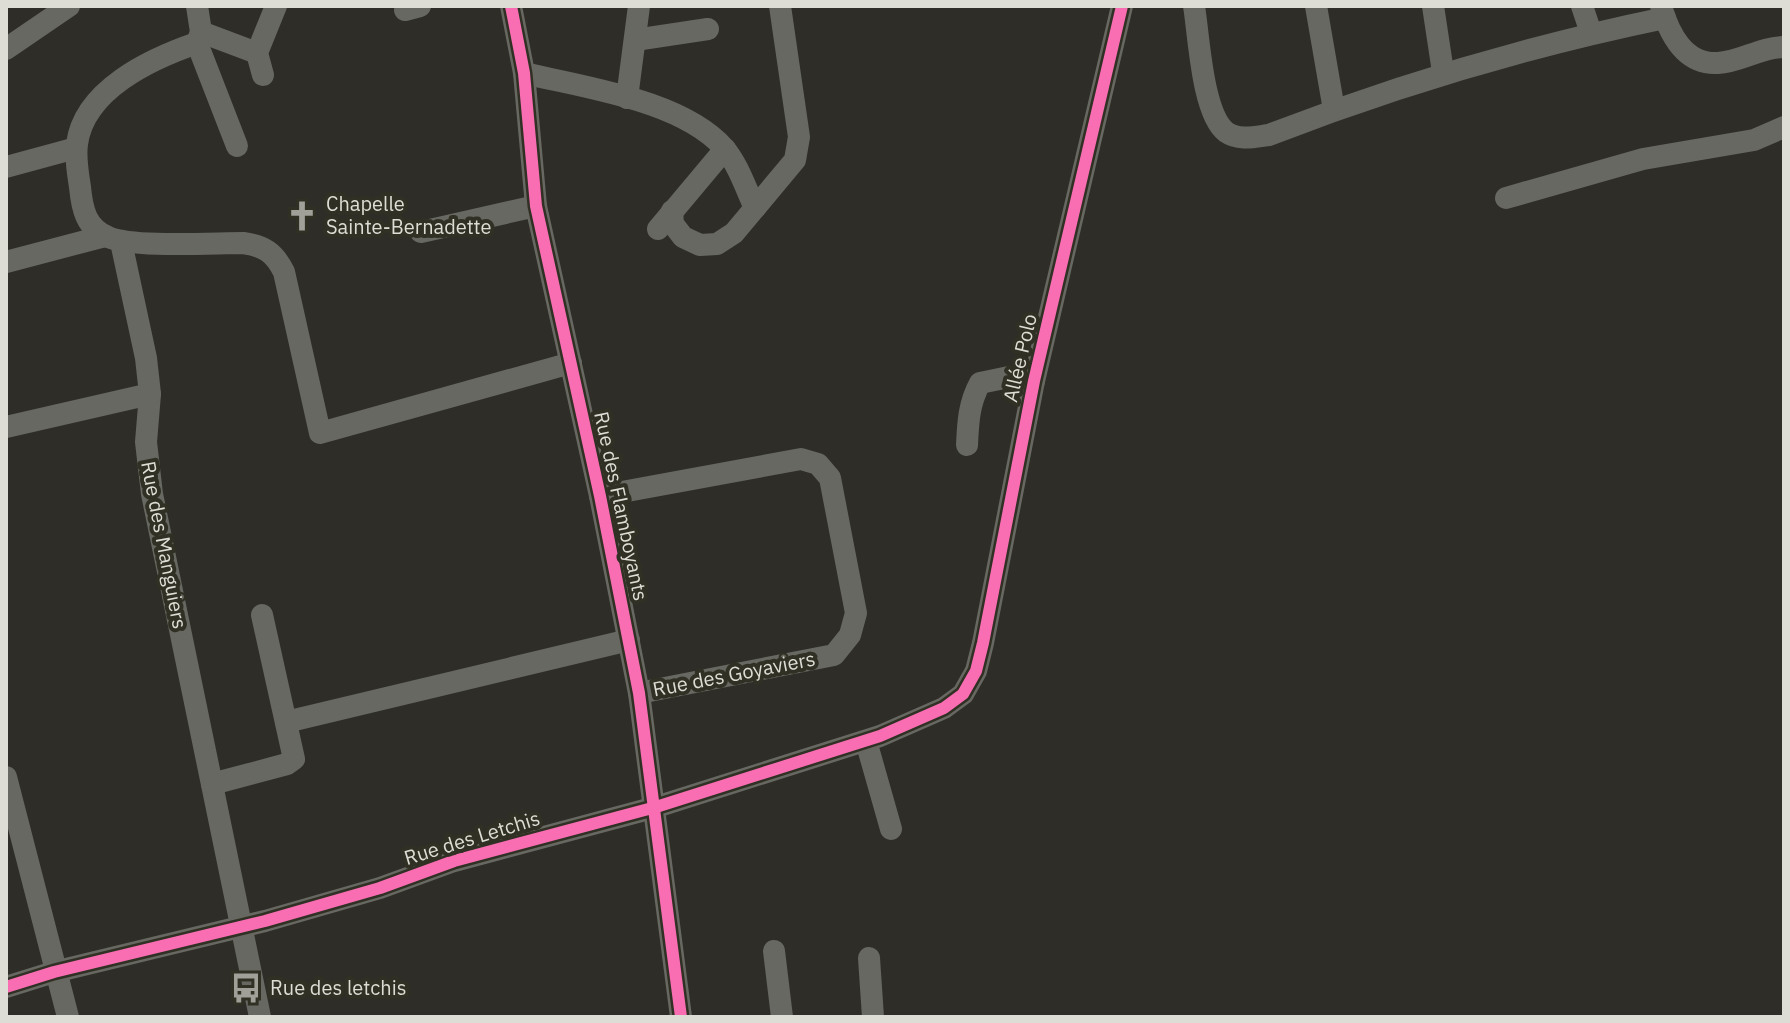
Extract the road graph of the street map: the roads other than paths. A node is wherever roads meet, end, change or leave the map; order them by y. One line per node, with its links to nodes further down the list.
1 (69, 6): 18 (street)
2 (197, 6): 15 (street)
3 (276, 6): 19 (street)
4 (511, 6): 21 (street, Rue des Flamboyants)
5 (639, 6): 16 (street)
6 (780, 6): 32 (street)
7 (1122, 6): 39 (street, Allée Polo)
8 (1194, 6): 24 (street)
9 (1316, 6): 24 (street)
10 (1433, 6): 20 (street)
11 (1582, 6): 14 (street)
12 (1663, 12): 14 (street); 17 (street)
13 (708, 29): 16 (street)
14 (1591, 33): 20 (street)
15 (199, 38): 19 (street); 26 (street); 27 (street, Rue des Manguiers)
16 (635, 40): 23 (street)
17 (1784, 47)
18 (6, 49)
19 (257, 53): 22 (street)
20 (1443, 72): 24 (street)
21 (524, 73): 23 (street); 31 (street, Rue des Flamboyants)
22 (263, 75)
23 (627, 98): 28 (street)
24 (1334, 110)
25 (1784, 127): 30 (street)
26 (237, 146)
27 (76, 148): 29 (street); 36 (street, Rue des Manguiers)
28 (725, 149): 32 (street); 33 (street)
29 (6, 167)
30 (1506, 198)
31 (536, 206): 35 (street); 38 (street, Rue des Flamboyants)
32 (755, 208): 33 (street)
33 (672, 211): 34 (street)
34 (658, 229)
35 (421, 232)
36 (113, 239): 37 (street); 38 (street); 40 (street, Rue des Manguiers)
37 (6, 262)
38 (571, 363): 43 (street, Rue des Flamboyants)
39 (1034, 381): 42 (street); 47 (street, Allée Polo)
40 (150, 394): 41 (street); 51 (street, Rue des Manguiers)
41 (6, 427)
42 (967, 445)
43 (600, 496): 45 (street, Rue des Flamboyants); 46 (street, Rue des Goyaviers)
44 (262, 615): 48 (street)
45 (629, 640): 46 (street, Rue des Flamboyants); 48 (street)
46 (639, 693): 52 (street, Rue des Flamboyants)
47 (944, 708): 49 (street, Rue des Letchis)
48 (286, 722): 51 (street)
49 (866, 741): 52 (street, Rue des Letchis); 53 (street)
50 (6, 777): 57 (street)
51 (212, 784): 54 (street, Rue des Manguiers)
52 (656, 807): 54 (street, Rue des Letchis); 61 (street, Rue des Flamboyants)
53 (891, 829)
54 (242, 927): 57 (street, Rue des Letchis); 60 (street, Rue des Manguiers)
55 (774, 951): 62 (street)
56 (869, 958): 63 (street)
57 (54, 972): 58 (street, Rue des Letchis); 59 (street)
58 (6, 987)
59 (68, 1017)
60 (260, 1017)
61 (681, 1017)
62 (782, 1017)
63 (873, 1017)

